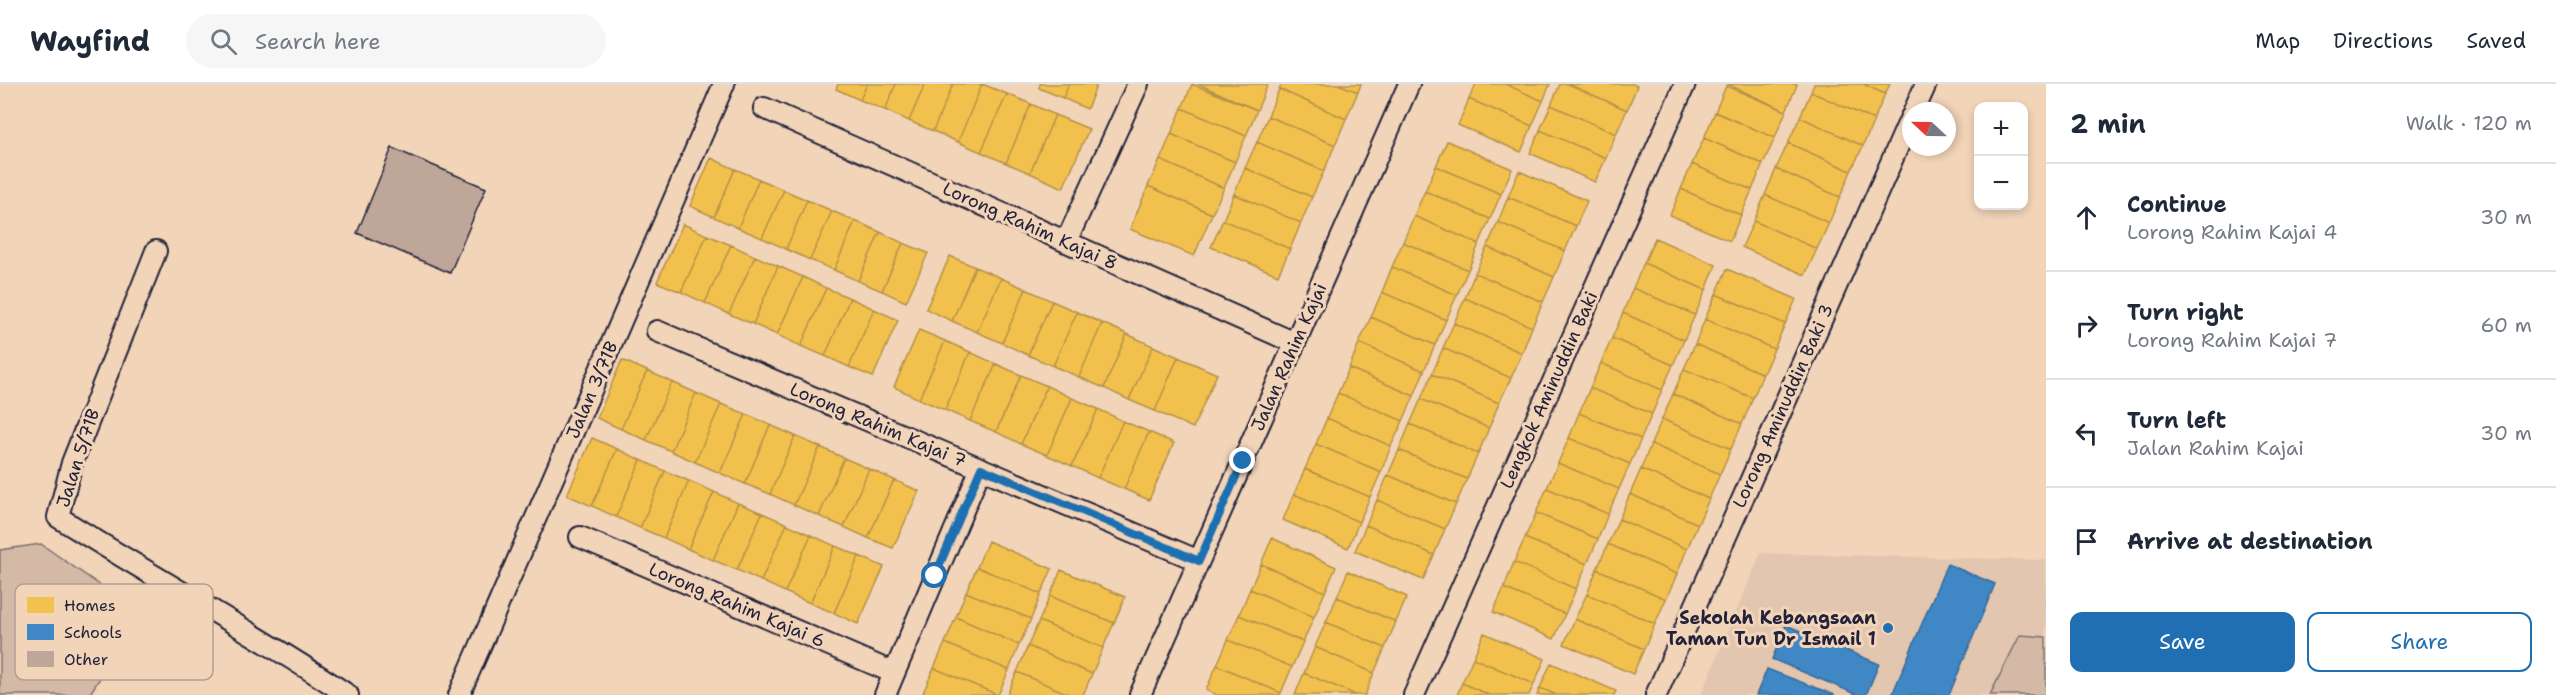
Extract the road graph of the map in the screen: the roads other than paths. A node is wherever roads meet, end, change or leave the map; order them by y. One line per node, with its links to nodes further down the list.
1 (724, 84): 20 (street, Jalan 3/71B)
2 (1138, 84): 9 (street)
3 (1409, 84): 12 (street, Jalan Rahim Kajai)
4 (1685, 84): 23 (street, Lengkok Aminuddin Baki)
5 (1926, 84): 6 (street)
6 (1918, 102)
7 (764, 108): 9 (street, Lorong Rahim Kajai 8)
8 (1902, 137): 24 (street, Lorong Aminuddin Baki 3)
9 (1066, 242): 12 (street, Lorong Rahim Kajai 8)
10 (156, 250): 16 (street, Jalan 5/71B)
11 (657, 331): 13 (street, Lorong Rahim Kajai 7)
12 (1295, 343): 15 (street, Jalan Rahim Kajai)
13 (981, 468): 15 (street, Lorong Rahim Kajai 7); 18 (street)
14 (580, 537): 18 (street, Lorong Rahim Kajai 6)
15 (1199, 561): 22 (street, Jalan Rahim Kajai)
16 (165, 584)
17 (213, 611): 19 (street, Jalan 5/71B)
18 (894, 673): 21 (street)
19 (348, 695)
20 (459, 695)
21 (885, 695)
22 (1140, 695)
23 (1414, 695)
24 (1656, 695)

